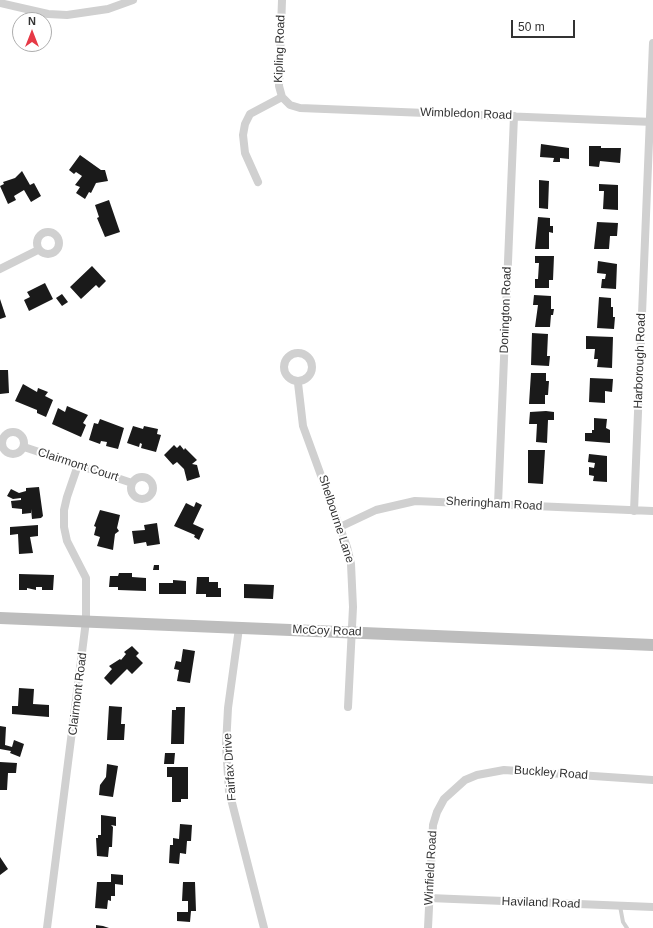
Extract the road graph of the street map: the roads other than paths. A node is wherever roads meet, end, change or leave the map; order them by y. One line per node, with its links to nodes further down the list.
1 (133, 0): 3 (street)
2 (282, 0): 5 (street, Kipling Road)
3 (0, 3)
4 (653, 43): 7 (street, Harborough Road)
5 (282, 97): 6 (street, Wimbledon Road); 8 (street)
6 (514, 116): 7 (street, Wimbledon Road); 15 (street, Donington Road)
7 (651, 122): 16 (street, Harborough Road)
8 (258, 182)
9 (38, 250): 10 (street)
10 (0, 269)
11 (298, 383): 18 (street, Shelbourne Lane)
12 (24, 447): 13 (street, Clairmont Court)
13 (78, 465): 14 (street, Clairmont Court); 20 (street, Clairmont Road)
14 (132, 483)
15 (498, 504): 16 (street, Sheringham Road); 18 (street, Sheringham Road)
16 (634, 511): 17 (street, Sheringham Road)
17 (653, 511)
18 (340, 526): 22 (street, Shelbourne Lane)
19 (0, 618): 20 (main road, McCoy Road)
20 (86, 621): 21 (main road, McCoy Road); 30 (street, Clairmont Road)
21 (239, 628): 22 (main road, McCoy Road); 31 (street, Fairfax Drive)
22 (351, 632): 23 (main road, McCoy Road); 24 (street, Shelbourne Lane)
23 (653, 645)
24 (348, 707)
25 (653, 780): 26 (street, Buckley Road)
26 (453, 789): 27 (street, Winfield Road)
27 (429, 898): 28 (street, Haviland Road); 32 (street, Winfield Road)
28 (620, 906): 29 (street, Haviland Road); 33 (lane)
29 (653, 907)
30 (47, 928)
31 (264, 928)
32 (428, 928)
33 (627, 928)

